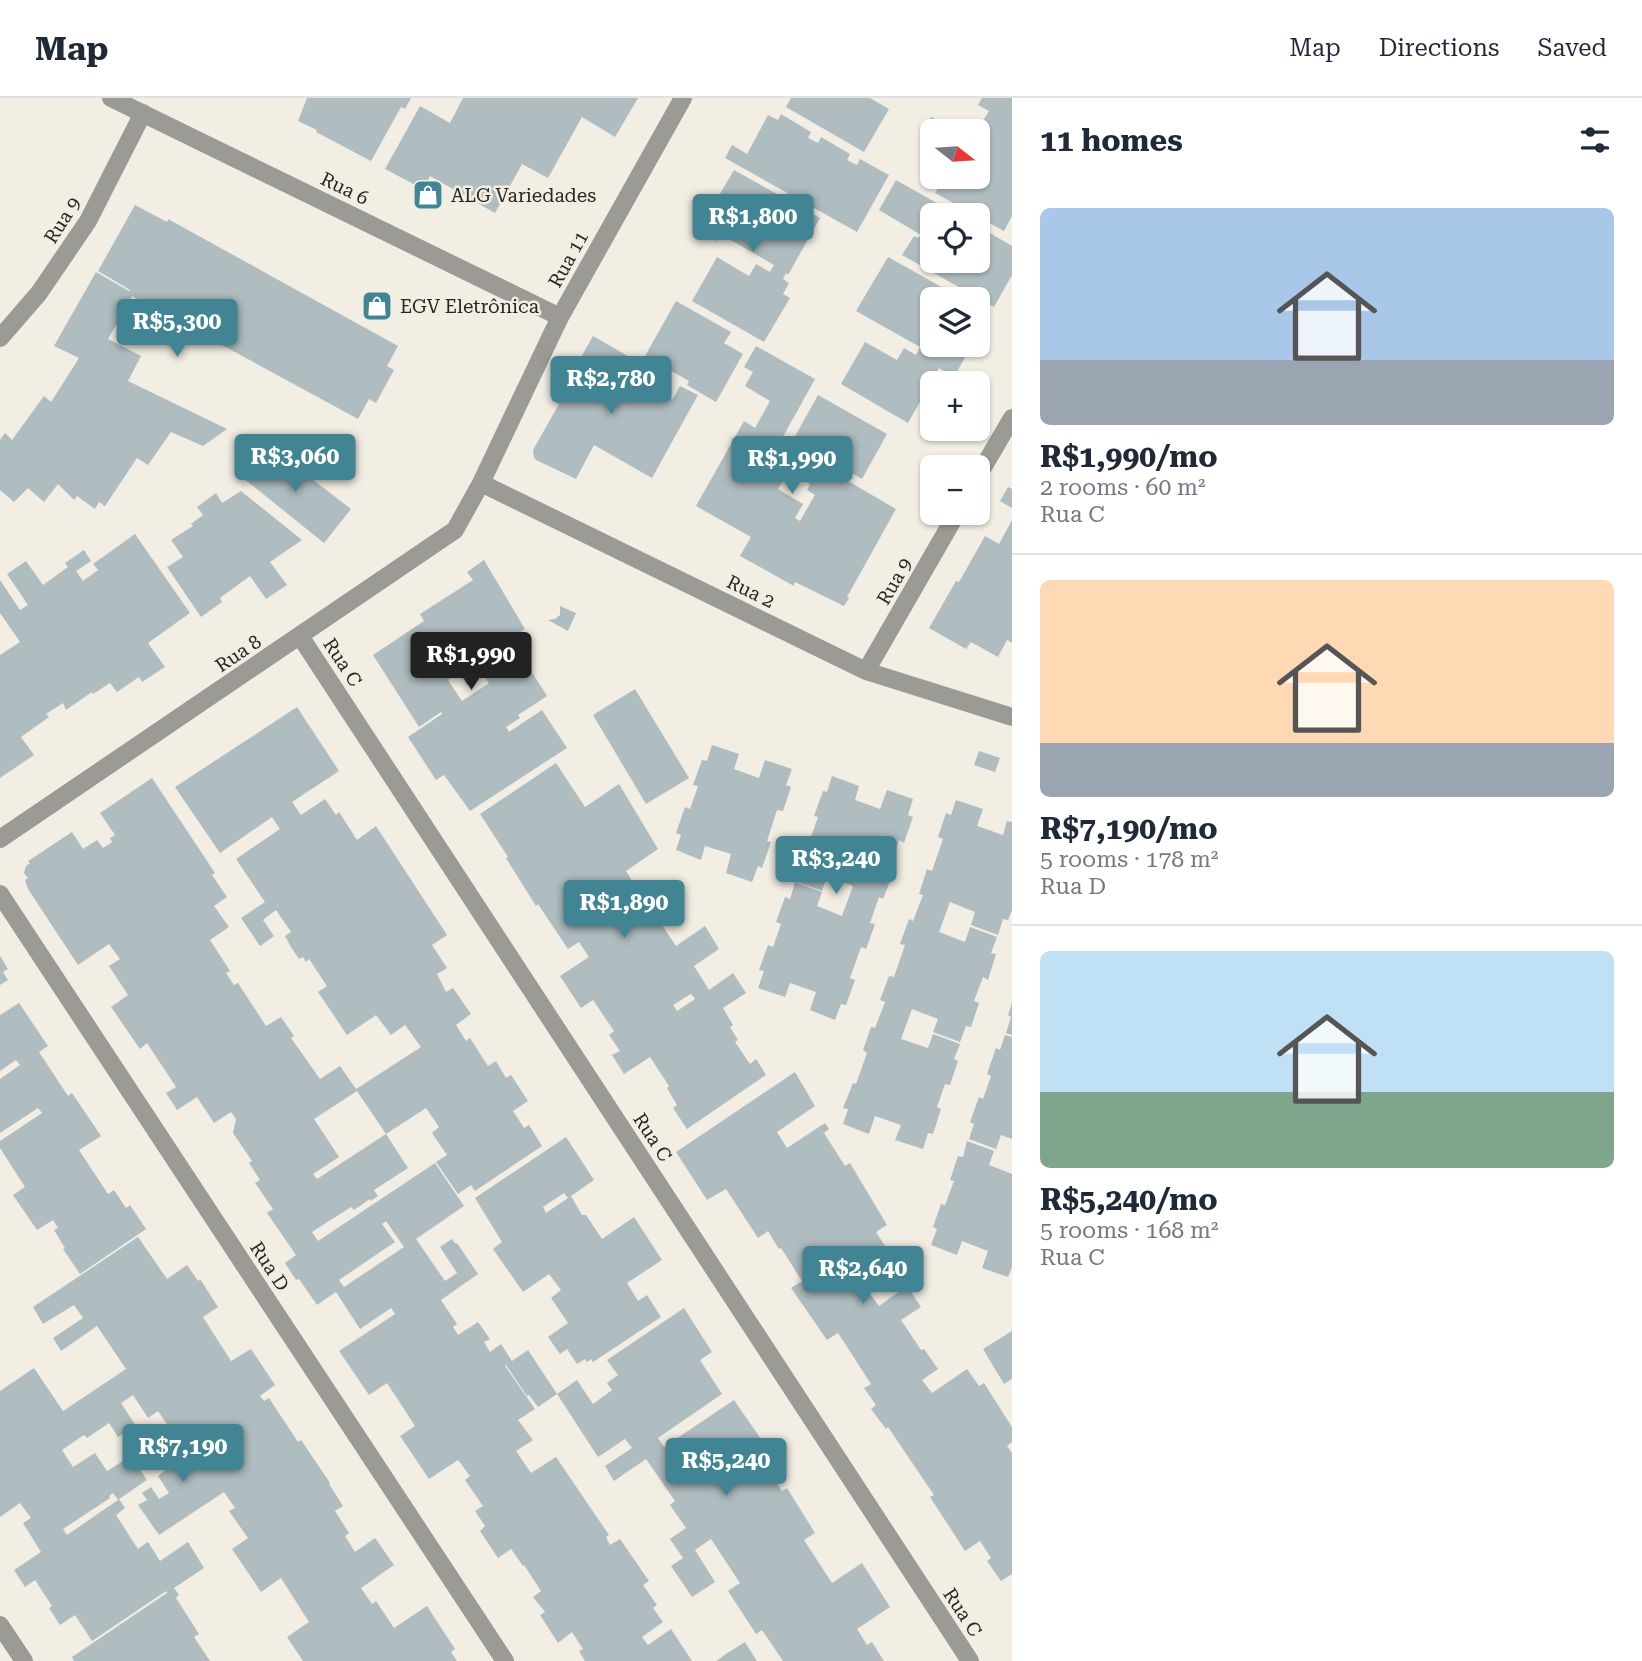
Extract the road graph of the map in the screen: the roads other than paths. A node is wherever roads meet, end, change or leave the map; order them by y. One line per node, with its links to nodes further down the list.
1 (111, 98): 3 (street, Rua 6)
2 (683, 98): 4 (street, Rua 11)
3 (143, 113): 4 (street, Rua 6); 5 (street, Rua 9)
4 (560, 317): 8 (street, Rua 11)
5 (0, 338)
6 (1012, 418): 7 (street)
7 (990, 456)
8 (481, 483): 10 (street, Rua 8); 11 (street, Rua 2)
9 (950, 525): 11 (street, Rua 9)
10 (300, 636): 13 (street, Rua 8); 18 (street, Rua C)
11 (866, 671): 12 (street, Rua 2)
12 (1012, 718)
13 (0, 839)
14 (0, 894): 17 (street, Rua D)
15 (0, 1625): 16 (street)
16 (24, 1661)
17 (505, 1661)
18 (970, 1661)

